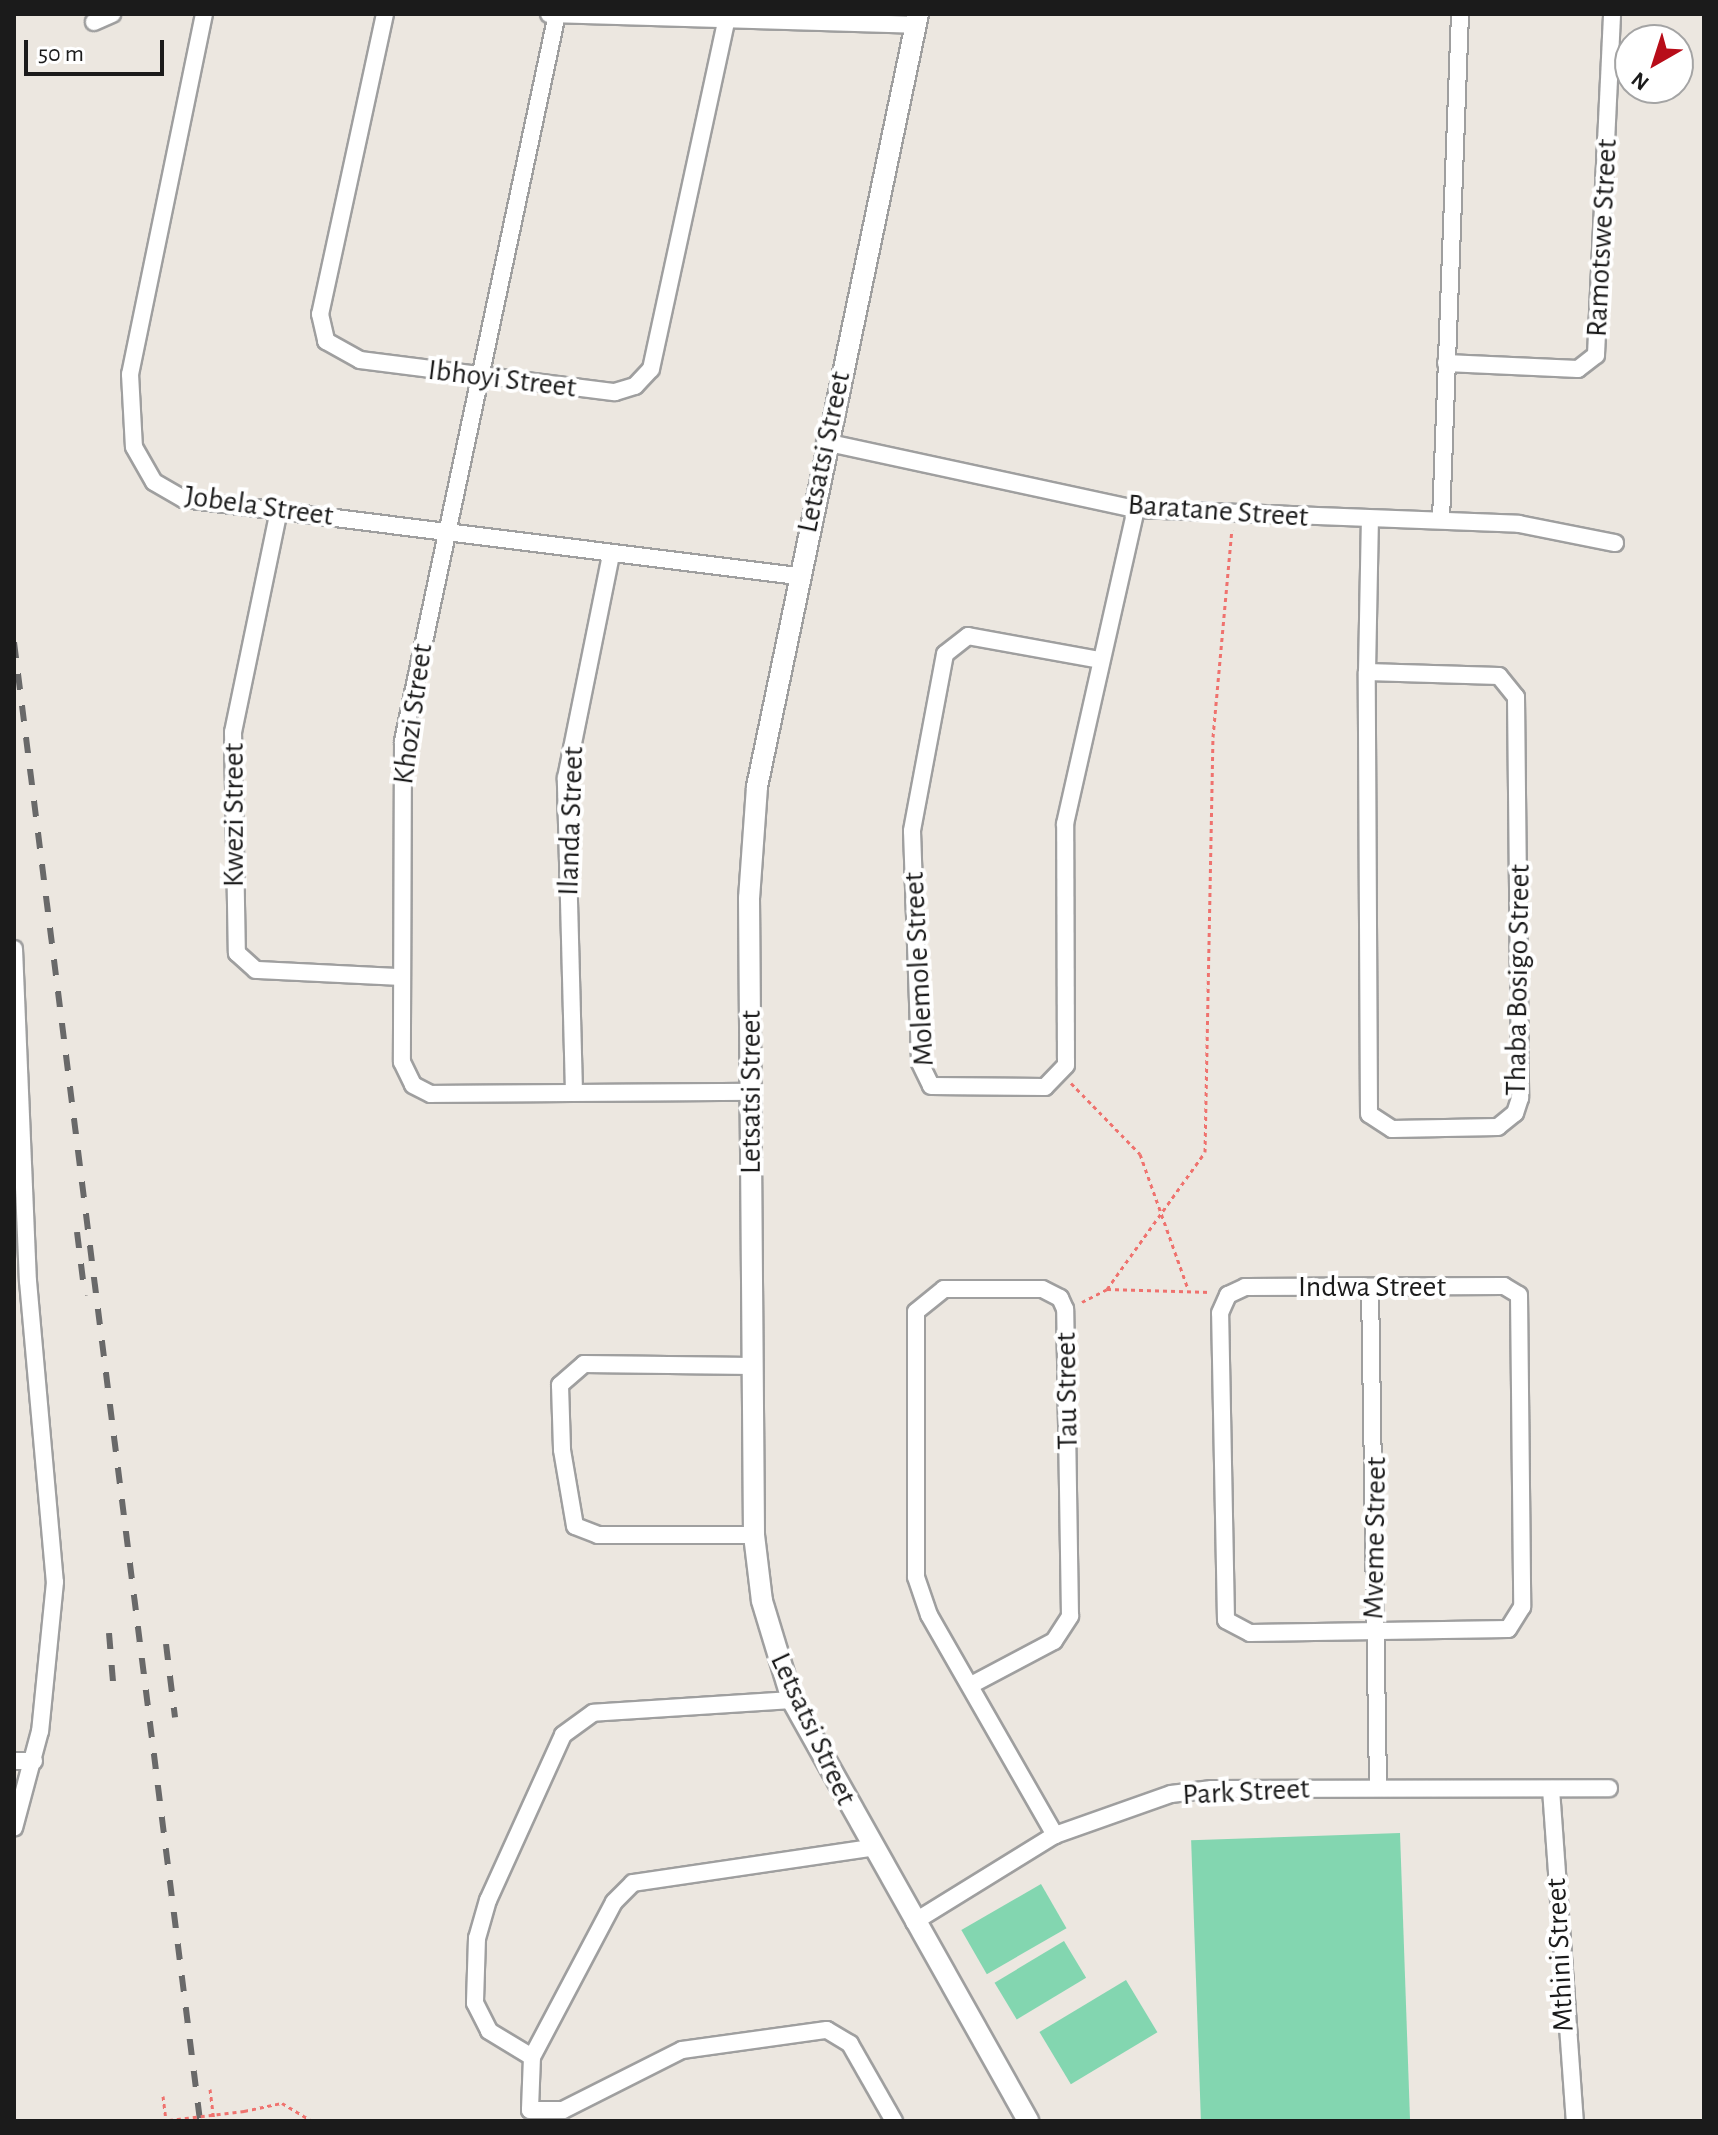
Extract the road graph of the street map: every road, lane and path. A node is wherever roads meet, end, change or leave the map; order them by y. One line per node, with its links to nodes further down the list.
1 (112, 14): 10 (street)
2 (204, 14): 15 (street, Jobela Street)
3 (385, 14): 12 (street, Ibhoyi Street)
4 (549, 14): 5 (street)
5 (557, 14): 8 (street); 12 (street, Khozi Street)
6 (1460, 14): 11 (street)
7 (1612, 14): 11 (street, Ramotswe Street)
8 (727, 18): 9 (street); 12 (street, Ibhoyi Street)
9 (917, 20): 13 (street, Letsatsi Street)
10 (94, 22)
11 (1446, 363): 18 (street)
12 (483, 378): 19 (street, Khozi Street)
13 (825, 442): 14 (street, Baratane Street); 22 (street, Letsatsi Street)
14 (1136, 509): 16 (street, Baratane Street); 23 (street)
15 (279, 510): 19 (street, Jobela Street); 26 (street, Kwezi Street)
16 (1233, 517): 17 (street, Baratane Street); 30 (path)
17 (1370, 519): 18 (street, Baratane Street); 24 (street, Thaba Bosigo Street)
18 (1441, 520): 20 (street, Baratane Street)
19 (446, 529): 21 (street, Jobela Street); 26 (street, Khozi Street)
20 (1615, 543)
21 (611, 554): 22 (street, Jobela Street); 28 (street, Ilanda Street)
22 (797, 576): 29 (street, Letsatsi Street)
23 (1100, 660): 27 (street); 27 (street, Molemole Street)
24 (1367, 672): 24 (street, Thaba Bosigo Street)
25 (14, 949): 42 (street)
26 (399, 977): 28 (street, Khozi Street)
27 (1062, 1074): 30 (path)
28 (574, 1092): 29 (street, Khozi Street)
29 (750, 1092): 36 (street, Letsatsi Street)
30 (1161, 1215): 32 (path); 33 (path)
31 (1370, 1288): 34 (street, Indwa Street); 38 (street, Mveme Street); 38 (street, Indwa Street)
32 (1107, 1289): 33 (path); 35 (path)
33 (1188, 1289): 34 (path)
34 (1224, 1301): 38 (street, Indwa Street)
35 (1065, 1309): 39 (street, Tau Street); 39 (street, Tau Street)
36 (753, 1366): 37 (street, Letsatsi Street); 37 (street)
37 (754, 1535): 40 (street, Letsatsi Street)
38 (1373, 1634): 43 (street, Mveme Street)
39 (971, 1685): 47 (street, Tau Street)
40 (792, 1700): 48 (street, Letsatsi Street); 50 (street)
41 (14, 1761): 42 (street)
42 (34, 1761): 46 (street)
43 (1378, 1788): 45 (street, Park Street); 47 (street, Park Street)
44 (1609, 1788): 45 (street, Park Street)
45 (1551, 1789): 59 (street, Mthini Street)
46 (14, 1828)
47 (1055, 1835): 49 (street, Park Street)
48 (871, 1848): 49 (street, Letsatsi Street); 50 (street)
49 (914, 1922): 58 (street, Letsatsi Street)
50 (532, 2057): 57 (street)
51 (210, 2089): 53 (path)
52 (163, 2096): 54 (path)
53 (213, 2114): 54 (path, bridge); 55 (path, bridge); 56 (path, bridge)
54 (164, 2121)
55 (214, 2121)
56 (312, 2121)
57 (894, 2121)
58 (1028, 2121)
59 (1575, 2121)

